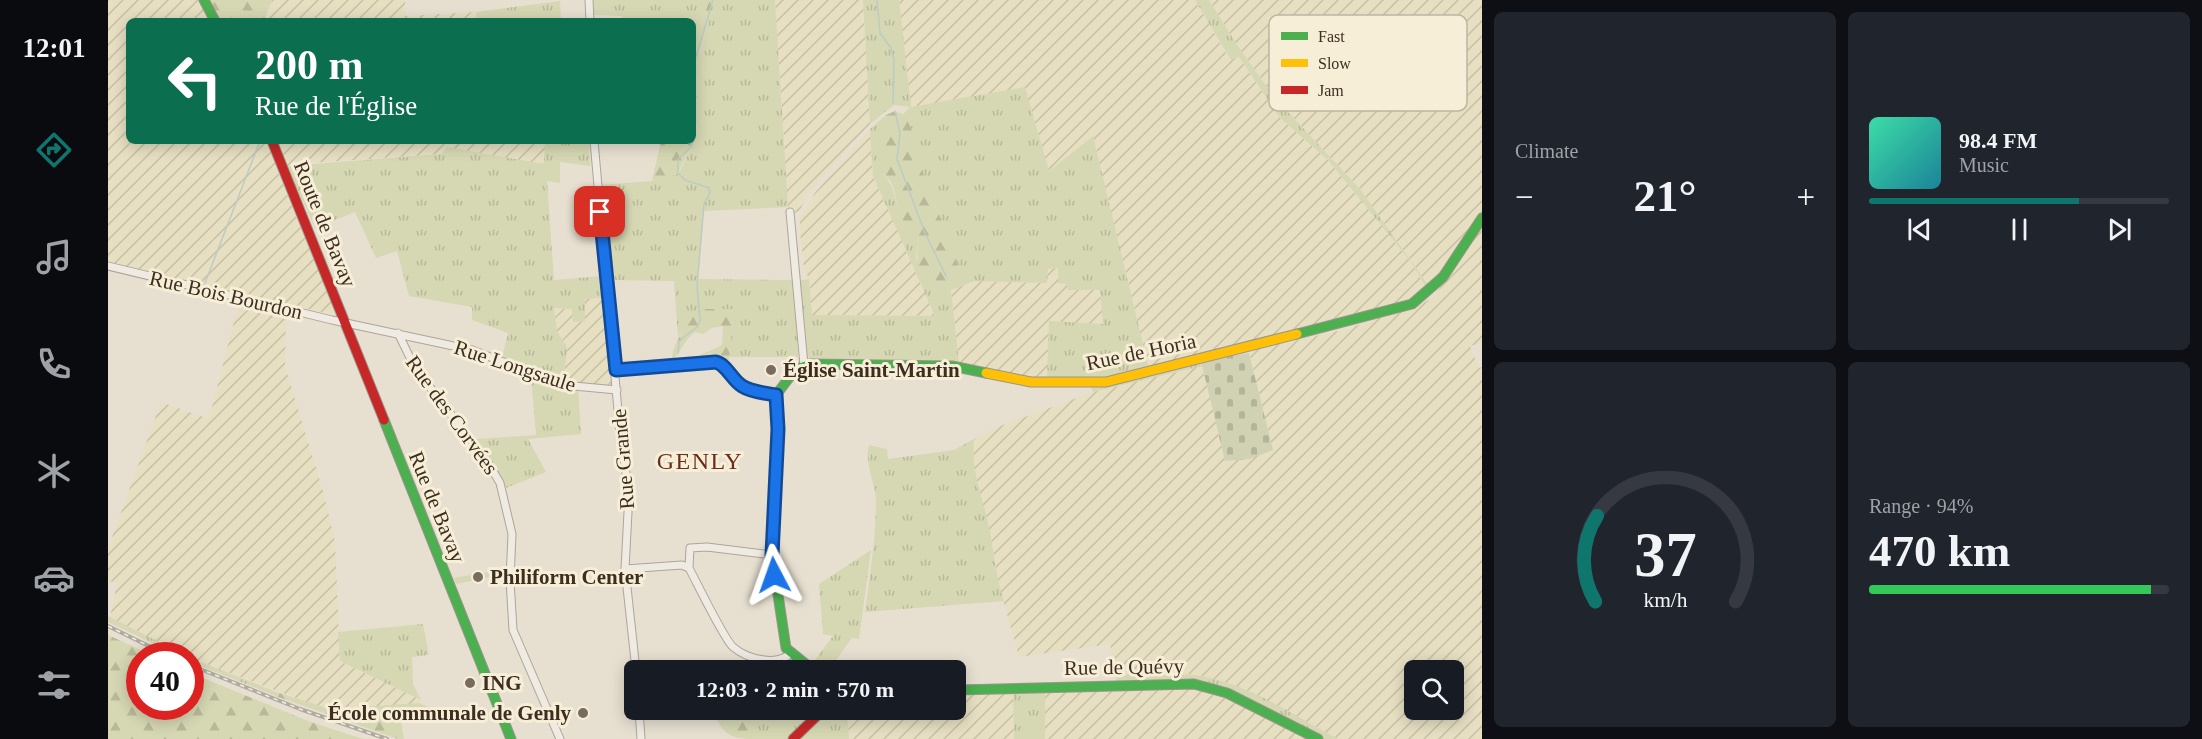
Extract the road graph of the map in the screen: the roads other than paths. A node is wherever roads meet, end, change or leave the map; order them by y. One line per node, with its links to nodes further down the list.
1 (204, 0): 3 (main road)
2 (589, 0): 4 (street)
3 (213, 18)
4 (590, 18)
5 (273, 144): 10 (main road, Route de Bavay)
6 (594, 144): 13 (street, Rue Grande)
7 (790, 212): 12 (street)
8 (1482, 218): 12 (main road, Rue de Horia)
9 (108, 266): 10 (street, Rue Bois Bourdon)
10 (344, 321): 11 (street, Rue Longsaule); 25 (main road, Rue de Bavay)
11 (398, 333): 14 (street, Rue Longsaule); 26 (street, Rue des Corvées)
12 (804, 365): 15 (main road)
13 (616, 370): 14 (street, Rue Grande); 15 (street)
14 (617, 390): 18 (street, Rue Grande)
15 (776, 395): 16 (main road)
16 (772, 555): 17 (street); 19 (main road)
17 (689, 568): 18 (street); 19 (street)
18 (625, 569): 20 (street, Rue Grande)
19 (790, 653): 21 (main road)
20 (635, 660)
21 (799, 660)
22 (966, 690): 29 (main road, Rue de Quévy)
23 (640, 720): 27 (street)
24 (813, 720): 28 (main road)
25 (511, 739)
26 (560, 739)
27 (641, 739)
28 (793, 739)
29 (1318, 739)

